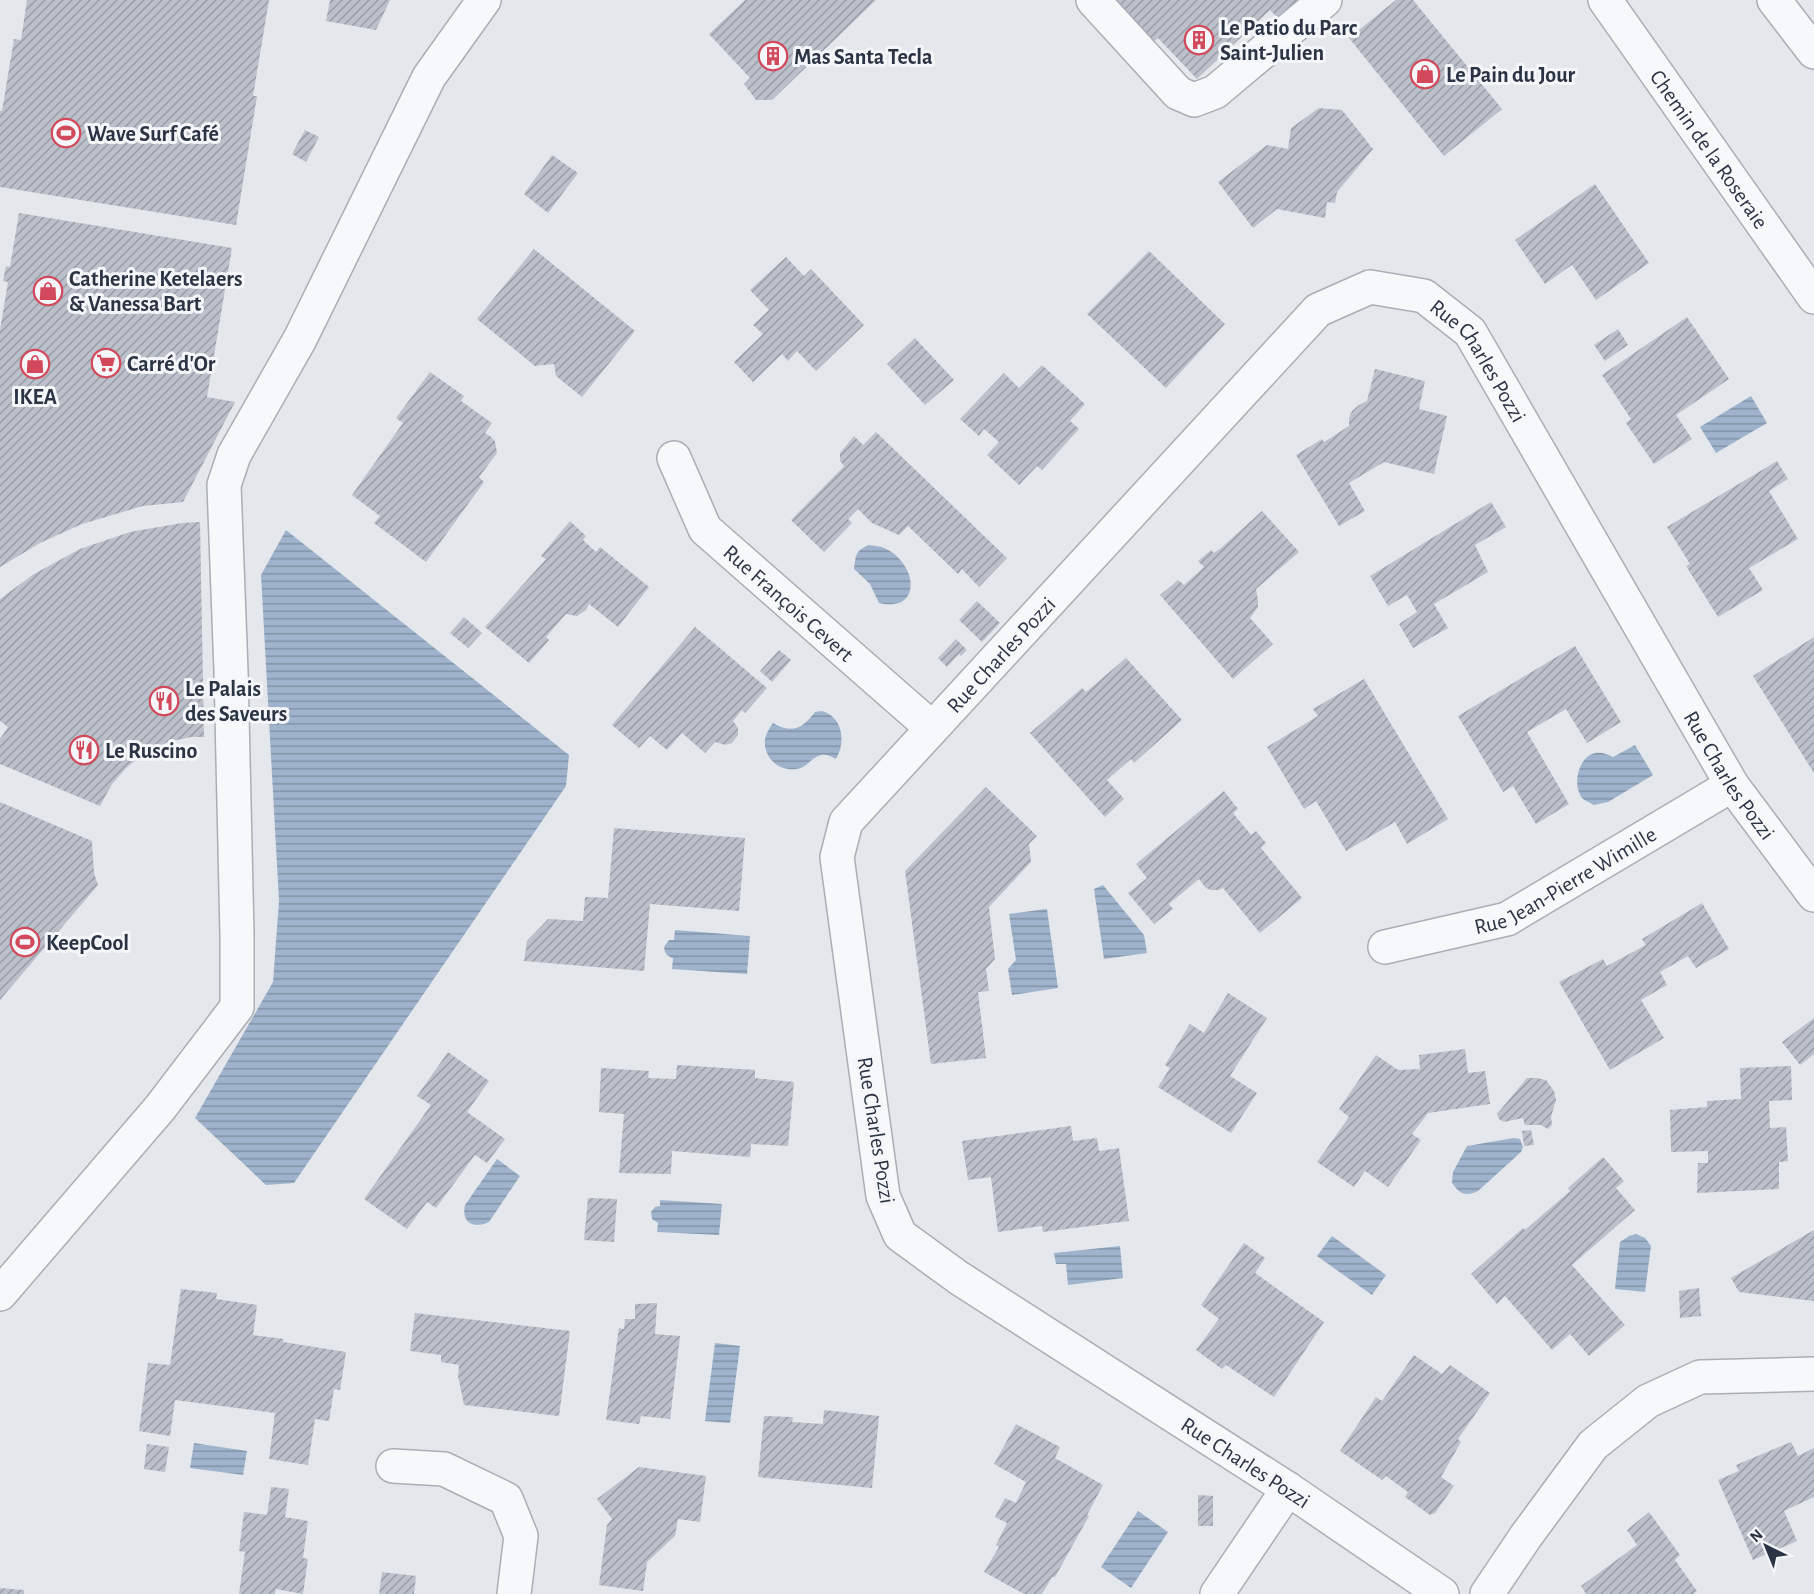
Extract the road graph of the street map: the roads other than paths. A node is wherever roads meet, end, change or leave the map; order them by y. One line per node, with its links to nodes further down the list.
1 (483, 0): 13 (street)
2 (1093, 0): 3 (street)
3 (1326, 0)
4 (1605, 0): 7 (street, Chemin de la Roseraie)
5 (1774, 0): 6 (street)
6 (1814, 52)
7 (1814, 297)
8 (674, 458): 9 (street, Rue François Cevert)
9 (932, 728): 10 (street, Rue Charles Pozzi); 16 (street, Rue Charles Pozzi)
10 (1732, 785): 11 (street, Rue Charles Pozzi); 12 (street, Rue Jean-Pierre Wimille)
11 (1814, 895)
12 (1385, 947)
13 (0, 1294)
14 (1814, 1374): 20 (street)
15 (393, 1466): 17 (street)
16 (1288, 1489): 18 (street); 19 (street, Rue Charles Pozzi)
17 (514, 1594)
18 (1217, 1594)
19 (1442, 1594)
20 (1487, 1594)

